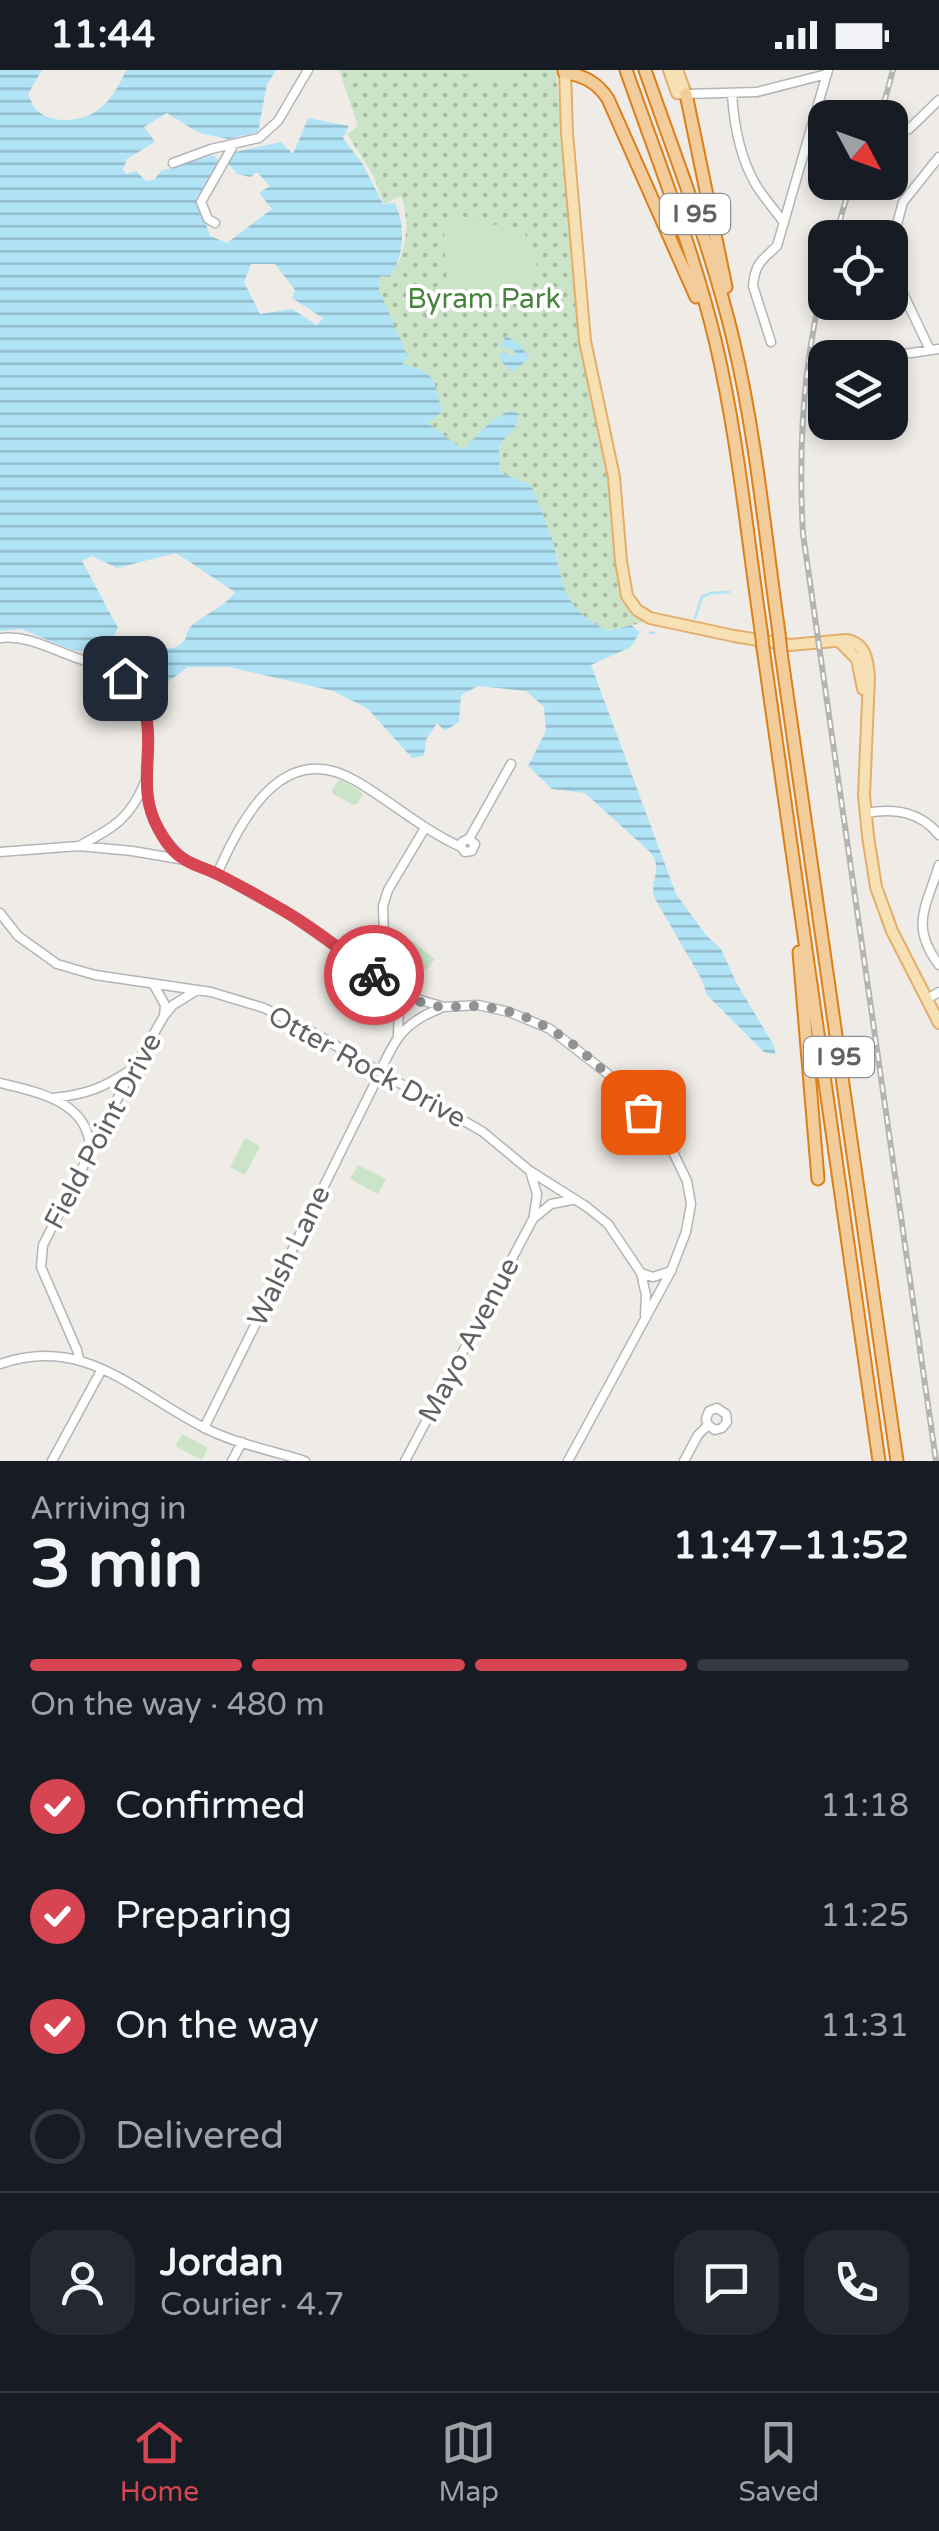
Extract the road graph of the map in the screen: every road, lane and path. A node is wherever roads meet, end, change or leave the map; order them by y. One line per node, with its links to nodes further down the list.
1 (308, 70): 12 (street)
2 (626, 70): 23 (highway, I 95)
3 (645, 70): 22 (highway, I 95)
4 (669, 70): 8 (main road)
5 (677, 70): 8 (main road)
6 (564, 71): 23 (highway); 27 (main road)
7 (827, 72): 9 (street); 17 (street)
8 (686, 94): 9 (street); 22 (highway)
9 (732, 94): 17 (street)
10 (939, 100): 11 (street)
11 (909, 129)
12 (234, 144): 14 (street); 16 (street)
13 (939, 157): 15 (street)
14 (173, 162)
15 (898, 220)
16 (215, 223)
17 (784, 223): 19 (street)
18 (908, 300): 20 (street)
19 (771, 342)
20 (934, 349): 21 (street)
21 (908, 353)
22 (738, 360): 73 (highway, I 95, bridge)
23 (721, 366): 34 (highway, I 95, bridge)
24 (0, 638): 26 (street)
25 (510, 764): 28 (street)
26 (146, 780): 30 (street); 32 (street)
27 (866, 813): 29 (street); 42 (main road)
28 (424, 828): 35 (street); 40 (street)
29 (939, 835)
30 (79, 846): 31 (street); 32 (street)
31 (3, 854)
32 (185, 860): 35 (street)
33 (939, 865): 37 (street)
34 (795, 873): 54 (highway); 72 (highway, I 95)
35 (217, 874): 40 (street)
36 (0, 913): 38 (street, Otter Rock Drive)
37 (939, 965)
38 (154, 984): 39 (street, Otter Rock Drive); 44 (street, Field Point Drive)
39 (198, 990): 44 (street, Field Point Drive); 48 (street, Otter Rock Drive)
40 (397, 992): 43 (street); 46 (street)
41 (939, 992): 42 (street)
42 (927, 999): 45 (main road)
43 (444, 1007): 46 (street); 57 (street)
44 (164, 1016): 47 (street, Field Point Drive)
45 (939, 1023)
46 (398, 1036): 48 (street)
47 (134, 1067): 51 (street); 52 (street, Field Point Drive)
48 (380, 1072): 53 (street, Otter Rock Drive)
49 (0, 1083): 51 (street)
50 (374, 1085): 64 (street, Walsh Lane)
51 (53, 1098): 52 (street)
52 (90, 1151): 60 (street, Field Point Drive)
53 (530, 1171): 55 (street, Otter Rock Drive); 56 (street)
54 (818, 1178)
55 (572, 1200): 56 (street); 58 (street, Otter Rock Drive)
56 (533, 1219): 69 (street, Mayo Avenue)
57 (671, 1271): 58 (street); 59 (street)
58 (641, 1273): 59 (street, Otter Rock Drive)
59 (645, 1319): 70 (street)
60 (79, 1359): 61 (street); 62 (street)
61 (0, 1364)
62 (102, 1369): 64 (street); 66 (street)
63 (708, 1426): 71 (street)
64 (204, 1428): 65 (street)
65 (242, 1442): 67 (street); 68 (street)
66 (52, 1461)
67 (232, 1461)
68 (304, 1461)
69 (405, 1461)
70 (568, 1461)
71 (684, 1461)
72 (878, 1461)
73 (898, 1461)

